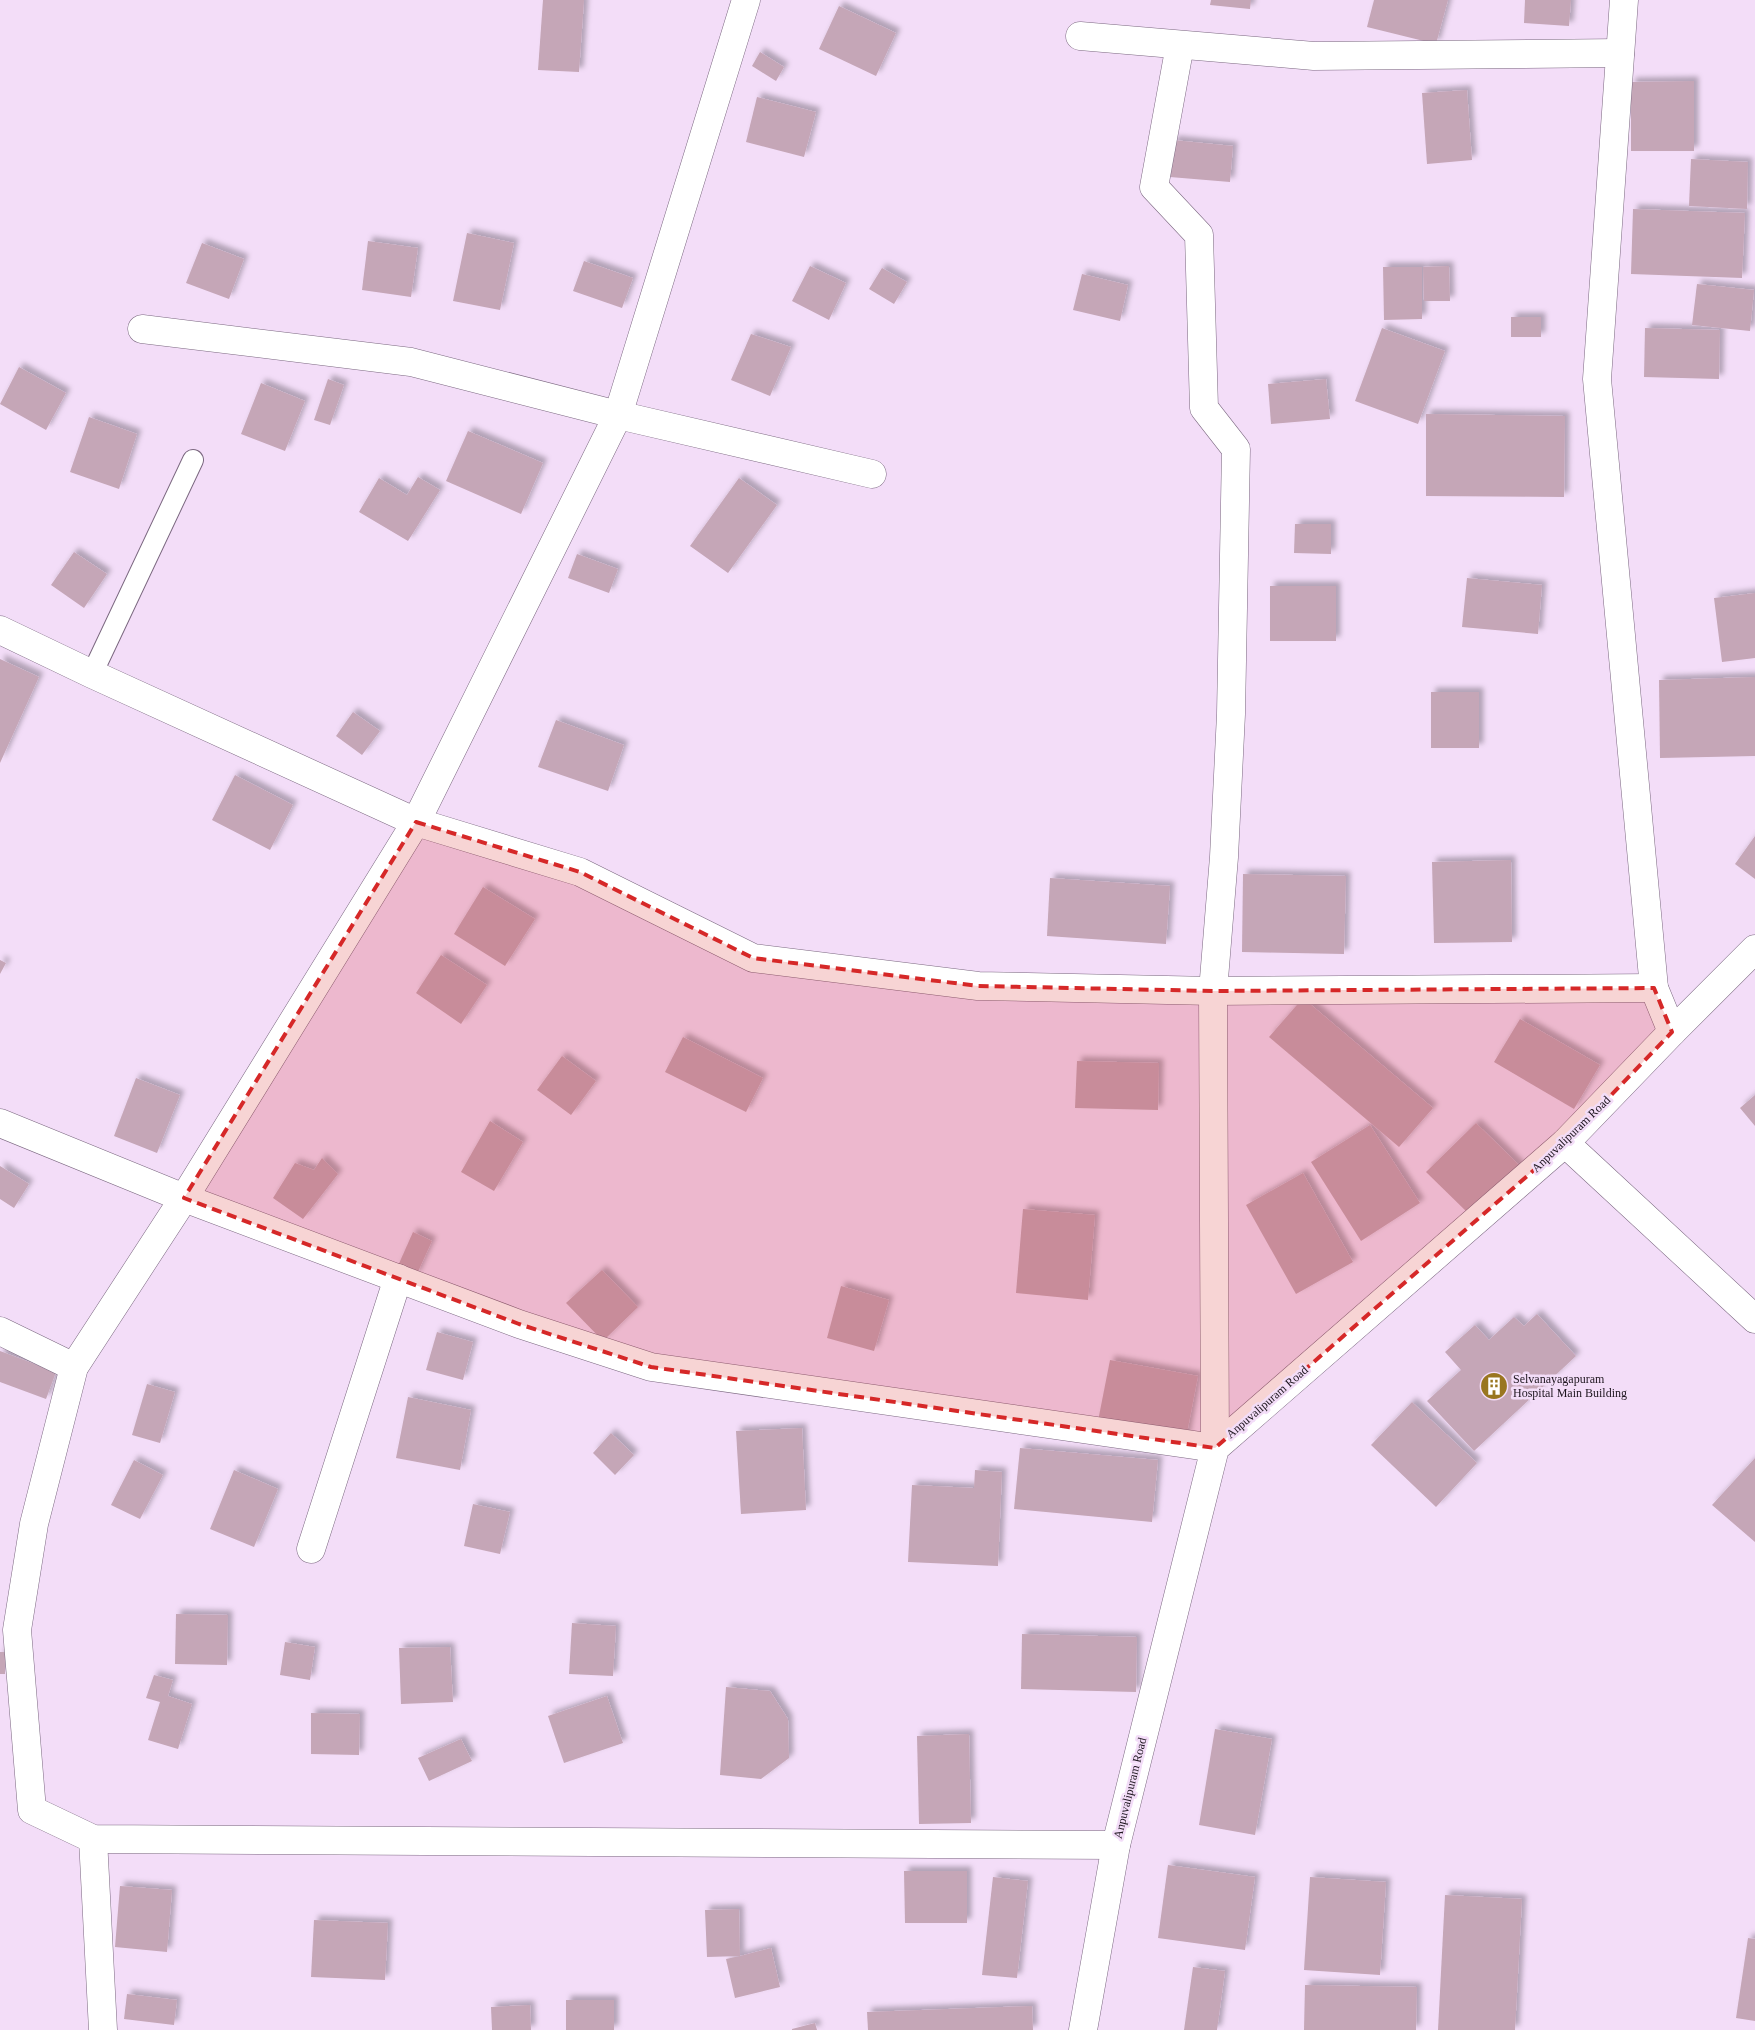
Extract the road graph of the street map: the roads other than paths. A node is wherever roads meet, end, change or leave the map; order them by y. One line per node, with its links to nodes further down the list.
1 (746, 0): 7 (street)
2 (1624, 0): 5 (street)
3 (1080, 36): 4 (street)
4 (1180, 45): 5 (street); 15 (street)
5 (1620, 53): 14 (street)
6 (142, 329): 7 (street)
7 (618, 415): 9 (street); 12 (street)
8 (193, 460): 11 (lane)
9 (872, 474)
10 (0, 630): 11 (street)
11 (92, 674): 12 (street)
12 (416, 822): 15 (street); 19 (street)
13 (1755, 949): 16 (street, Anpuvalipuram Road)
14 (1654, 988): 15 (street); 16 (street)
15 (1213, 991): 24 (street)
16 (1672, 1032): 18 (street, Anpuvalipuram Road)
17 (0, 1123): 19 (street)
18 (1565, 1143): 21 (street); 24 (street, Anpuvalipuram Road)
19 (184, 1198): 20 (street); 23 (street)
20 (398, 1278): 24 (street); 25 (street)
21 (1755, 1319)
22 (0, 1332): 23 (street)
23 (74, 1367): 26 (street)
24 (1214, 1448): 28 (street, Anpuvalipuram Road)
25 (311, 1549)
26 (9, 1629): 27 (street)
27 (93, 1839): 28 (street); 29 (street)
28 (1116, 1846): 30 (street, Anpuvalipuram Road)
29 (103, 2030)
30 (1083, 2030)

